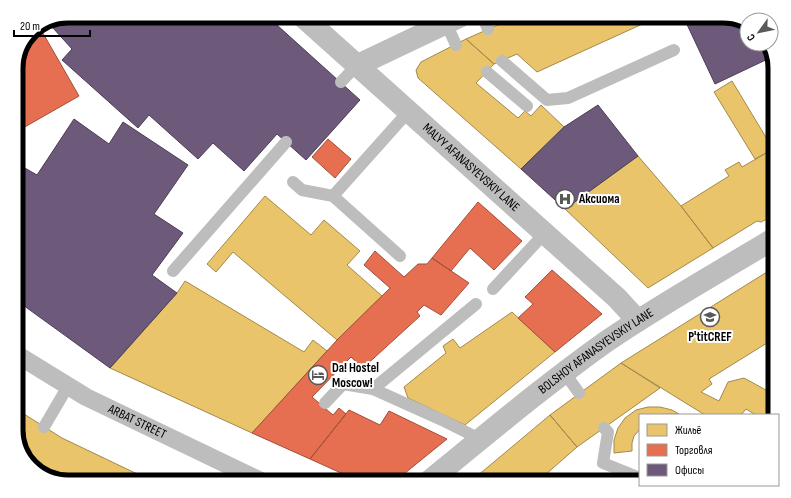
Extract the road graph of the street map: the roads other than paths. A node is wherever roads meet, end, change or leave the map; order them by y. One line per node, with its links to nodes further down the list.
1 (310, 23): 9 (street, MALYY AFANASYEVSKIY LANE)
2 (447, 23): 9 (street)
3 (453, 23): 6 (lane)
4 (485, 23): 5 (lane)
5 (488, 29)
6 (456, 45)
7 (674, 50): 8 (lane)
8 (502, 61)
9 (356, 66): 11 (lane); 13 (street, MALYY AFANASYEVSKIY LANE)
10 (487, 72): 12 (lane)
11 (341, 82)
12 (527, 106)
13 (408, 112): 16 (lane); 17 (street, MALYY AFANASYEVSKIY LANE)
14 (286, 142): 20 (lane)
15 (293, 182): 16 (lane)
16 (333, 196): 19 (lane)
17 (544, 234): 21 (lane); 23 (street, MALYY AFANASYEVSKIY LANE)
18 (768, 242): 23 (street, BOLSHOY AFANASYEVSKIY LANE)
19 (400, 256)
20 (174, 271)
21 (492, 289)
22 (476, 304): 27 (lane)
23 (638, 321): 25 (street, BOLSHOY AFANASYEVSKIY LANE)
24 (23, 358): 26 (street, ARBAT STREET)
25 (564, 372): 28 (lane); 32 (street, BOLSHOY AFANASYEVSKIY LANE)
26 (68, 386): 30 (lane); 33 (street, ARBAT STREET)
27 (373, 389): 29 (lane); 32 (lane)
28 (579, 393)
29 (325, 403)
30 (44, 427)
31 (604, 428): 35 (lane)
32 (480, 439): 34 (street, BOLSHOY AFANASYEVSKIY LANE)
33 (248, 475)
34 (436, 475)
35 (633, 475)

